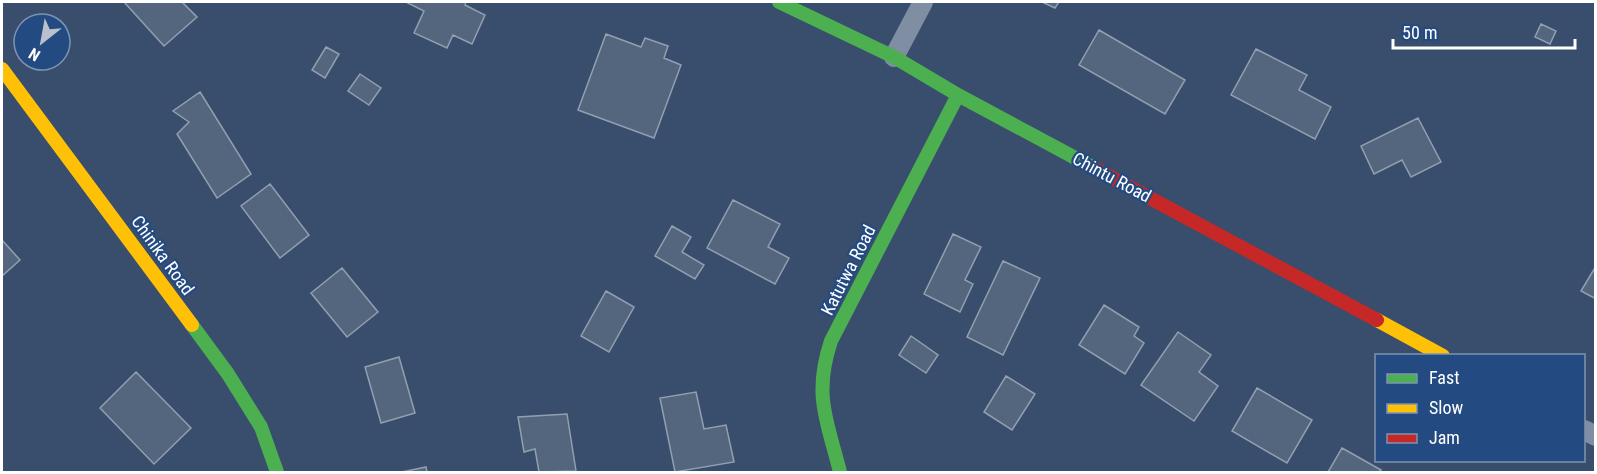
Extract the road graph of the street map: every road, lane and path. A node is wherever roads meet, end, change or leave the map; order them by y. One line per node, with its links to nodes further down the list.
1 (779, 2): 3 (street, Chintu Road)
2 (922, 2): 3 (street)
3 (894, 57): 5 (street, Chintu Road)
4 (2, 69): 7 (street, Chinika Road)
5 (958, 95): 6 (street, Chintu Road); 8 (street, Katutwa Road)
6 (1439, 354)
7 (277, 472)
8 (840, 472)

